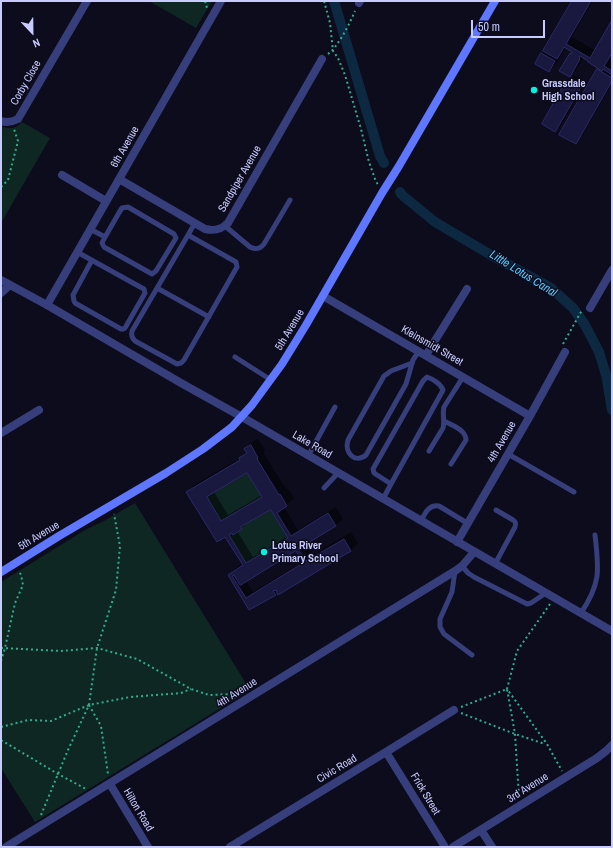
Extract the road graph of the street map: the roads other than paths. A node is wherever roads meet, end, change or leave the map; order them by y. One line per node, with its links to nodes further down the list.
1 (86, 1): 5 (street, Corby Close)
2 (221, 1): 7 (street, 6th Avenue)
3 (495, 1): 23 (main road, 5th Avenue)
4 (322, 59): 11 (street, Sandpiper Avenue)
5 (1, 121)
6 (62, 175): 9 (street)
7 (119, 179): 9 (street, 6th Avenue); 10 (street, Sandpiper Avenue)
8 (290, 200): 11 (lane)
9 (106, 201): 12 (street, 6th Avenue)
10 (195, 223): 11 (street, Sandpiper Avenue); 13 (lane)
11 (225, 226)
12 (90, 229): 14 (lane); 15 (street, 6th Avenue)
13 (188, 234): 20 (lane); 26 (lane)
14 (105, 237): 14 (lane)
15 (77, 252): 16 (lane); 24 (street, 6th Avenue)
16 (92, 260): 16 (lane)
17 (612, 270): 25 (street)
18 (1, 280): 19 (street, Lake Road)
19 (10, 285): 22 (street); 24 (street, Lake Road)
20 (157, 288): 26 (lane); 26 (lane)
21 (467, 289): 28 (street)
22 (1, 293)
23 (323, 296): 28 (street, Kleinsmidt Street); 32 (main road, 5th Avenue)
24 (47, 305): 36 (street, Lake Road)
25 (587, 307)
26 (209, 317)
27 (565, 352): 35 (street, 4th Avenue)
28 (423, 353): 30 (lane); 31 (street, Kleinsmidt Street)
29 (235, 357): 32 (lane)
30 (412, 363): 30 (lane)
31 (463, 377): 35 (street, Kleinsmidt Street); 37 (lane)
32 (271, 380): 36 (main road, 5th Avenue)
33 (335, 406): 41 (lane)
34 (39, 410): 38 (street)
35 (530, 416): 40 (street, 4th Avenue)
36 (242, 417): 41 (street, Lake Road); 56 (main road, 5th Avenue)
37 (444, 421): 39 (lane); 42 (lane)
38 (1, 433)
39 (429, 452)
40 (508, 454): 46 (lane); 50 (street, 4th Avenue)
41 (308, 456): 43 (street, Lake Road)
42 (451, 464)
43 (338, 472): 45 (lane); 47 (street, Lake Road)
44 (391, 484): 44 (lane); 47 (lane)
45 (324, 488)
46 (574, 492)
47 (383, 499): 49 (street, Lake Road)
48 (496, 510): 54 (lane)
49 (421, 521): 50 (lane); 52 (street, Lake Road)
50 (467, 524): 52 (street, 4th Avenue)
51 (595, 535): 58 (lane)
52 (457, 542): 53 (street, Lake Road)
53 (474, 552): 54 (street, Lake Road); 55 (street, 4th Avenue)
54 (495, 564): 57 (street, Lake Road)
55 (458, 569): 57 (lane); 60 (lane); 64 (street, 4th Avenue)
56 (1, 572)
57 (546, 593): 58 (street, Lake Road)
58 (581, 613): 59 (street, Lake Road)
59 (612, 631)
60 (472, 654)
61 (454, 710): 63 (street, Civic Road)
62 (612, 745): 65 (street, 3rd Avenue)
63 (386, 752): 68 (street, Civic Road); 69 (street, Frick Street)
64 (110, 784): 66 (street, 4th Avenue); 67 (street, Hilton Road)
65 (480, 830): 70 (street, 3rd Avenue); 71 (street)
66 (6, 847)
67 (148, 847)
68 (230, 847)
69 (444, 847)
70 (453, 847)
71 (492, 847)

